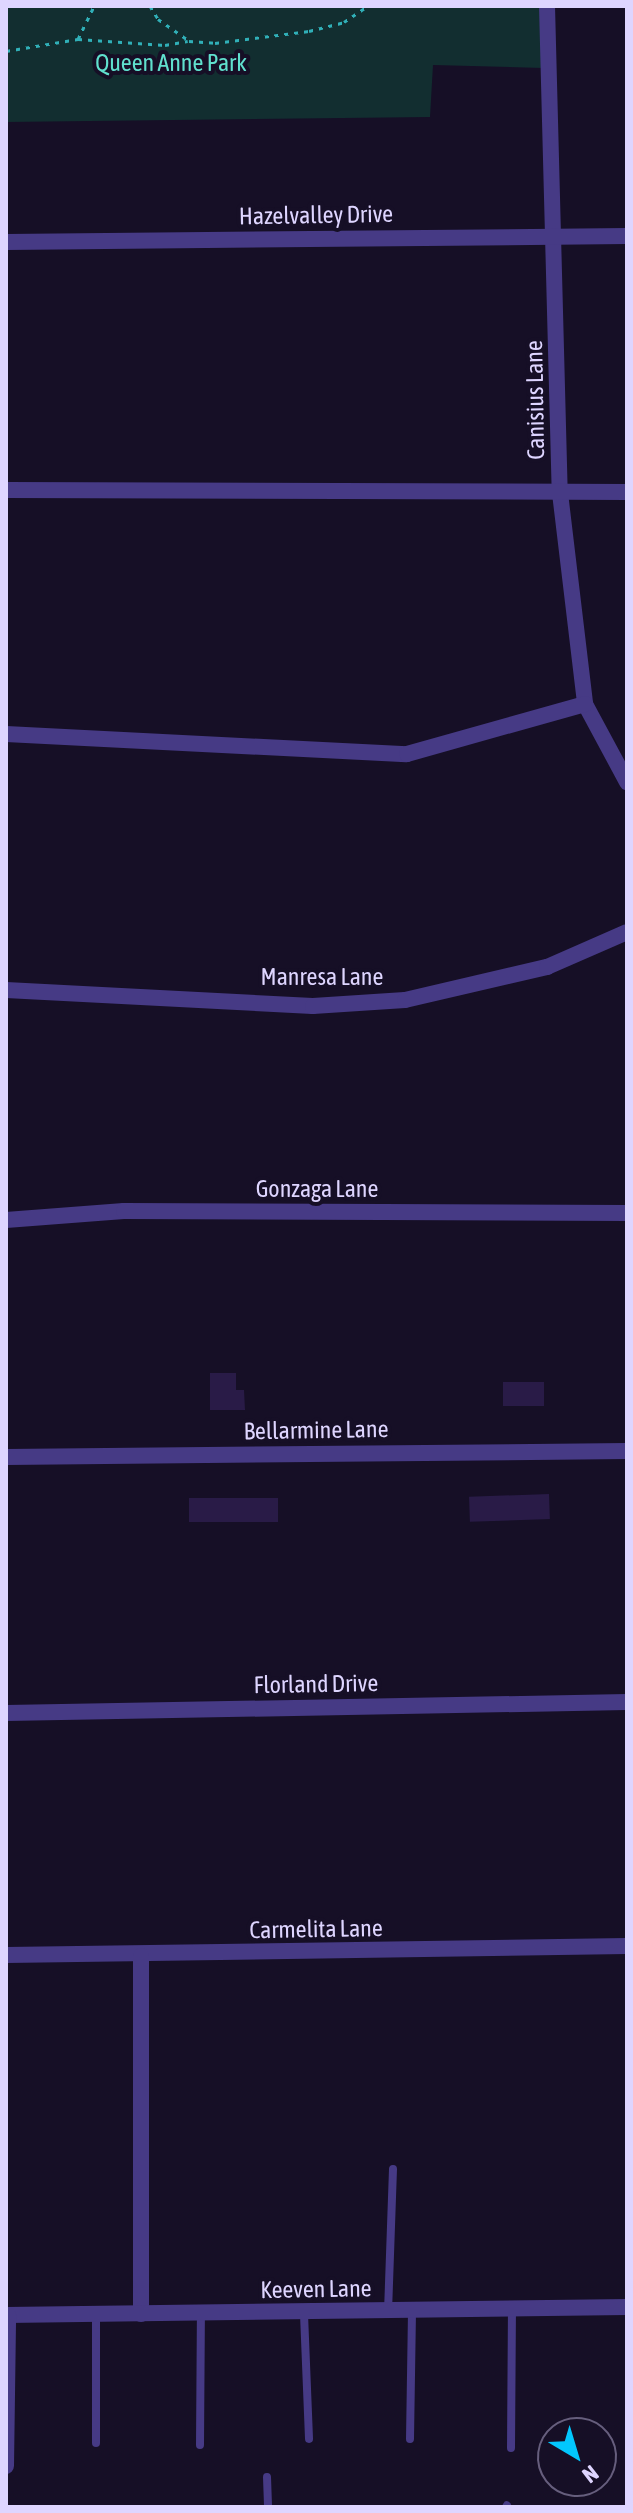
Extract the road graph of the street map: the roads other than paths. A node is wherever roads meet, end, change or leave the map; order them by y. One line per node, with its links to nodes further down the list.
1 (547, 6): 3 (street, Canisius Lane)
2 (627, 236): 3 (street, Hazelvalley Drive)
3 (556, 237): 4 (street, Hazelvalley Drive); 7 (street, Canisius Lane)
4 (6, 242)
5 (6, 490): 7 (street)
6 (627, 492): 7 (street)
7 (560, 493): 8 (street, Canisius Lane)
8 (585, 704): 9 (street); 10 (street, Canisius Lane)
9 (6, 734)
10 (627, 782)
11 (627, 932): 12 (street, Manresa Lane)
12 (6, 990)
13 (627, 1213): 14 (street, Gonzaga Lane)
14 (6, 1220)
15 (627, 1451): 16 (street, Bellarmine Lane)
16 (6, 1457)
17 (627, 1702): 18 (street, Florland Drive)
18 (6, 1713)
19 (627, 1946): 21 (street, Carmelita Lane)
20 (6, 1955): 21 (street, Carmelita Lane)
21 (141, 1956): 27 (street)
22 (393, 2169): 26 (lane)
23 (627, 2307): 24 (street, Keeven Lane)
24 (512, 2310): 25 (street, Keeven Lane); 36 (lane)
25 (412, 2312): 26 (street, Keeven Lane); 33 (lane)
26 (388, 2313): 29 (street, Keeven Lane)
27 (141, 2314): 28 (street, Keeven Lane); 31 (street, Keeven Lane)
28 (201, 2314): 29 (street, Keeven Lane); 35 (lane)
29 (304, 2314): 32 (lane)
30 (7, 2315): 31 (street, Keeven Lane); 37 (street)
31 (96, 2315): 34 (lane)
32 (309, 2439)
33 (410, 2439)
34 (96, 2443)
35 (200, 2445)
36 (511, 2448)
37 (6, 2466)
38 (267, 2477): 39 (lane)
39 (268, 2507)

